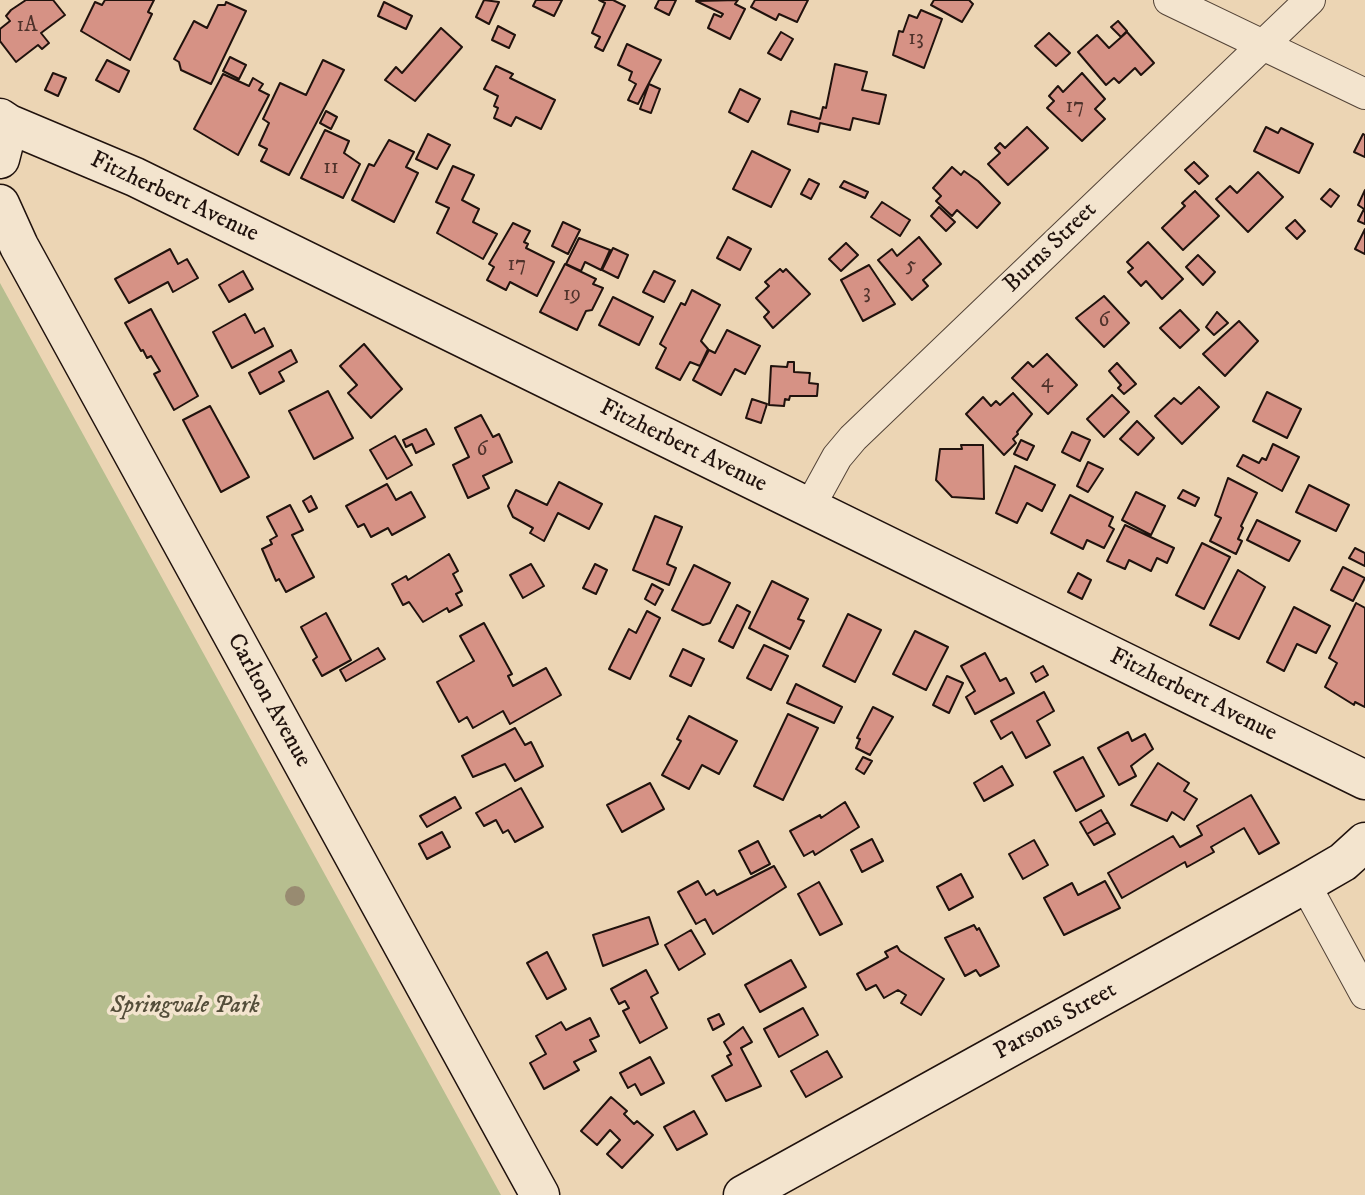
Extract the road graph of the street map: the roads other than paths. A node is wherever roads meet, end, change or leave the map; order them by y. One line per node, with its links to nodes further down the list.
1 (1169, 0): 3 (street)
2 (1310, 0): 3 (street, Burns Street)
3 (1263, 45): 4 (street); 7 (street, Burns Street)
4 (1365, 94)
5 (2, 131): 7 (main road, Fitzherbert Avenue)
6 (0, 204): 12 (main road, Carlton Avenue)
7 (810, 508): 8 (main road, Fitzherbert Avenue)
8 (1365, 780)
9 (1365, 842): 10 (main road, Parsons Street)
10 (1305, 884): 11 (street); 13 (main road, Parsons Street)
11 (1365, 994)
12 (540, 1195)
13 (743, 1195)

